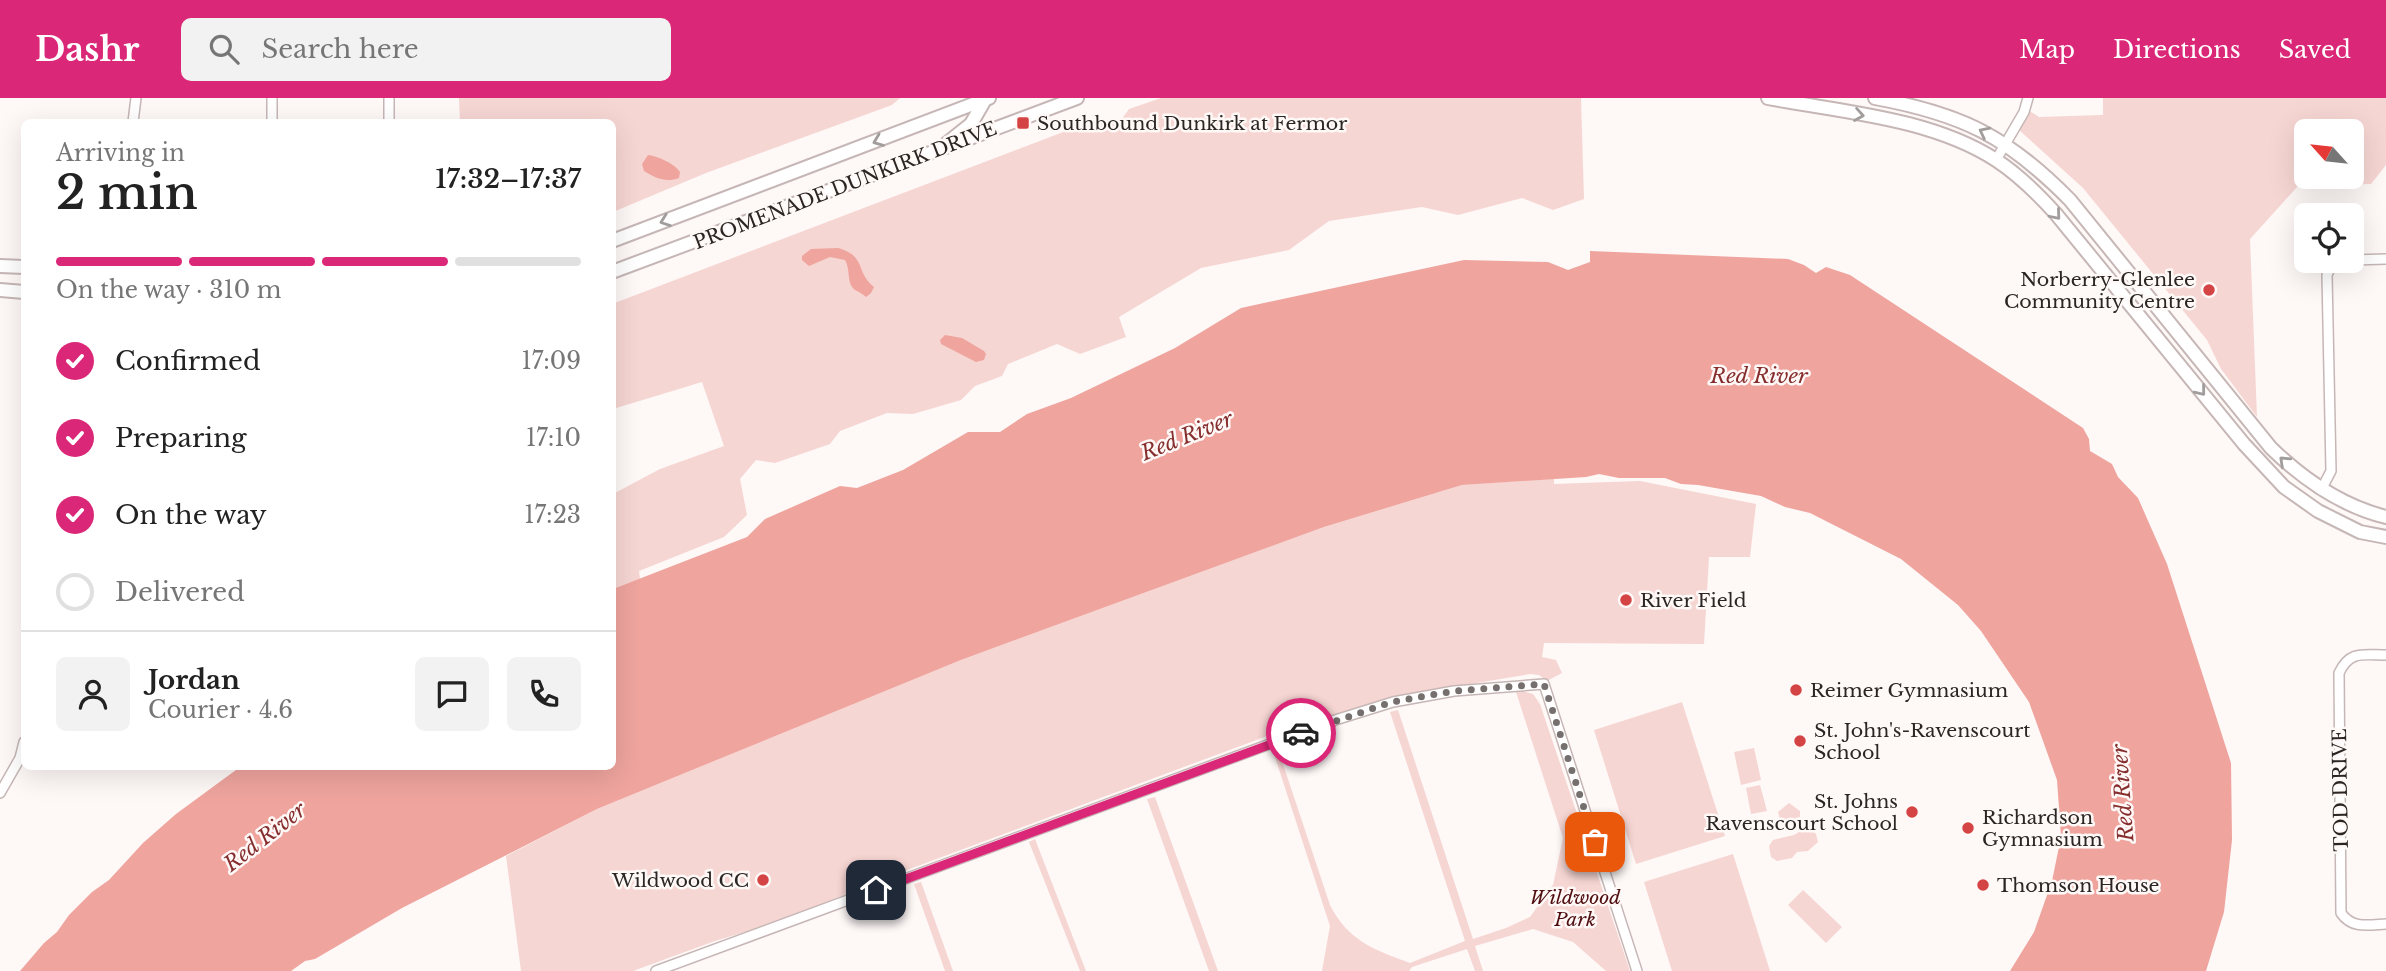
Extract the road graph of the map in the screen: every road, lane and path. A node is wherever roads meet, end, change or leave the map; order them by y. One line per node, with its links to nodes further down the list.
1 (136, 98): 11 (street)
2 (272, 98): 12 (street)
3 (389, 98): 13 (street)
4 (957, 98): 10 (main road)
5 (987, 98): 10 (main road, PROMENADE DUNKIRK DRIVE); 15 (main road)
6 (1077, 98): 15 (main road, PROMENADE DUNKIRK DRIVE)
7 (1768, 98): 16 (main road, one-way to 16)
8 (1875, 98): 14 (main road, one-way to 8)
9 (2028, 98): 14 (street)
10 (942, 117): 17 (main road, PROMENADE DUNKIRK DRIVE, one-way to 17)
11 (133, 119)
12 (272, 119)
13 (389, 119)
14 (2006, 144): 16 (street); 26 (main road, one-way to 14)
15 (937, 150): 22 (main road, PROMENADE DUNKIRK DRIVE)
16 (1996, 160): 28 (main road, one-way to 28)
17 (616, 239)
18 (2386, 259): 19 (street)
19 (2364, 260)
20 (0, 266): 21 (main road)
21 (21, 268)
22 (616, 270)
23 (2328, 273): 26 (street)
24 (0, 290): 25 (main road)
25 (21, 292)
26 (2321, 490): 27 (main road)
27 (2386, 517)
28 (2386, 537)
29 (2386, 656): 32 (street, TOD DRIVE)
30 (21, 754): 31 (street)
31 (0, 793)
32 (2386, 923)
33 (659, 970): 34 (street)
34 (1637, 971)

